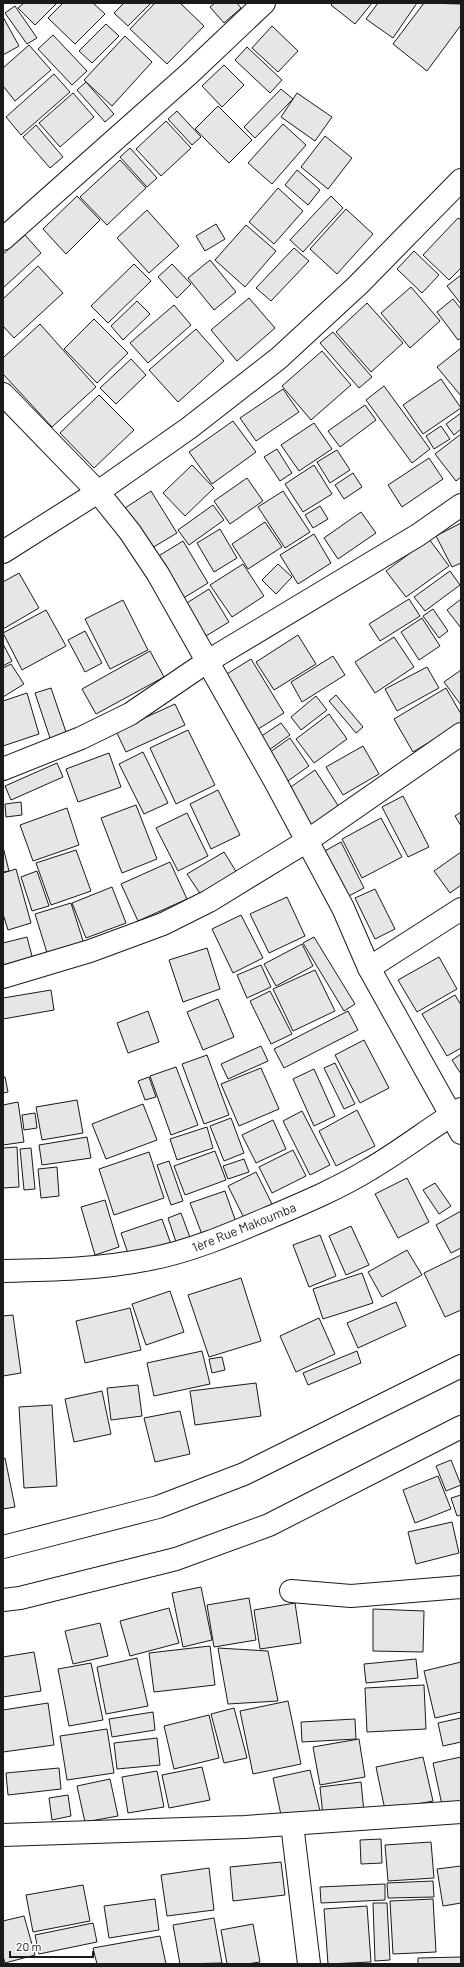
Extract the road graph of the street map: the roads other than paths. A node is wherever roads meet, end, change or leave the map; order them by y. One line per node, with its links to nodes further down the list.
1 (264, 3): 3 (street)
2 (461, 180): 5 (street)
3 (3, 239)
4 (3, 394): 5 (street)
5 (98, 492): 7 (street); 8 (street)
6 (461, 505): 8 (street)
7 (3, 552)
8 (208, 661): 10 (street); 11 (street)
9 (461, 734): 11 (street)
10 (3, 769)
11 (307, 841): 13 (street); 14 (street)
12 (461, 909): 13 (street)
13 (369, 968): 15 (street)
14 (3, 977)
15 (457, 1119): 16 (street, 1ère Rue Makoumba)
16 (3, 1271)
17 (461, 1366): 19 (street)
18 (461, 1427): 22 (street)
19 (3, 1547)
20 (461, 1587): 21 (street)
21 (291, 1591)
22 (3, 1600)
23 (461, 1812): 24 (street)
24 (292, 1824): 25 (street); 26 (street)
25 (3, 1835)
26 (309, 1964)

